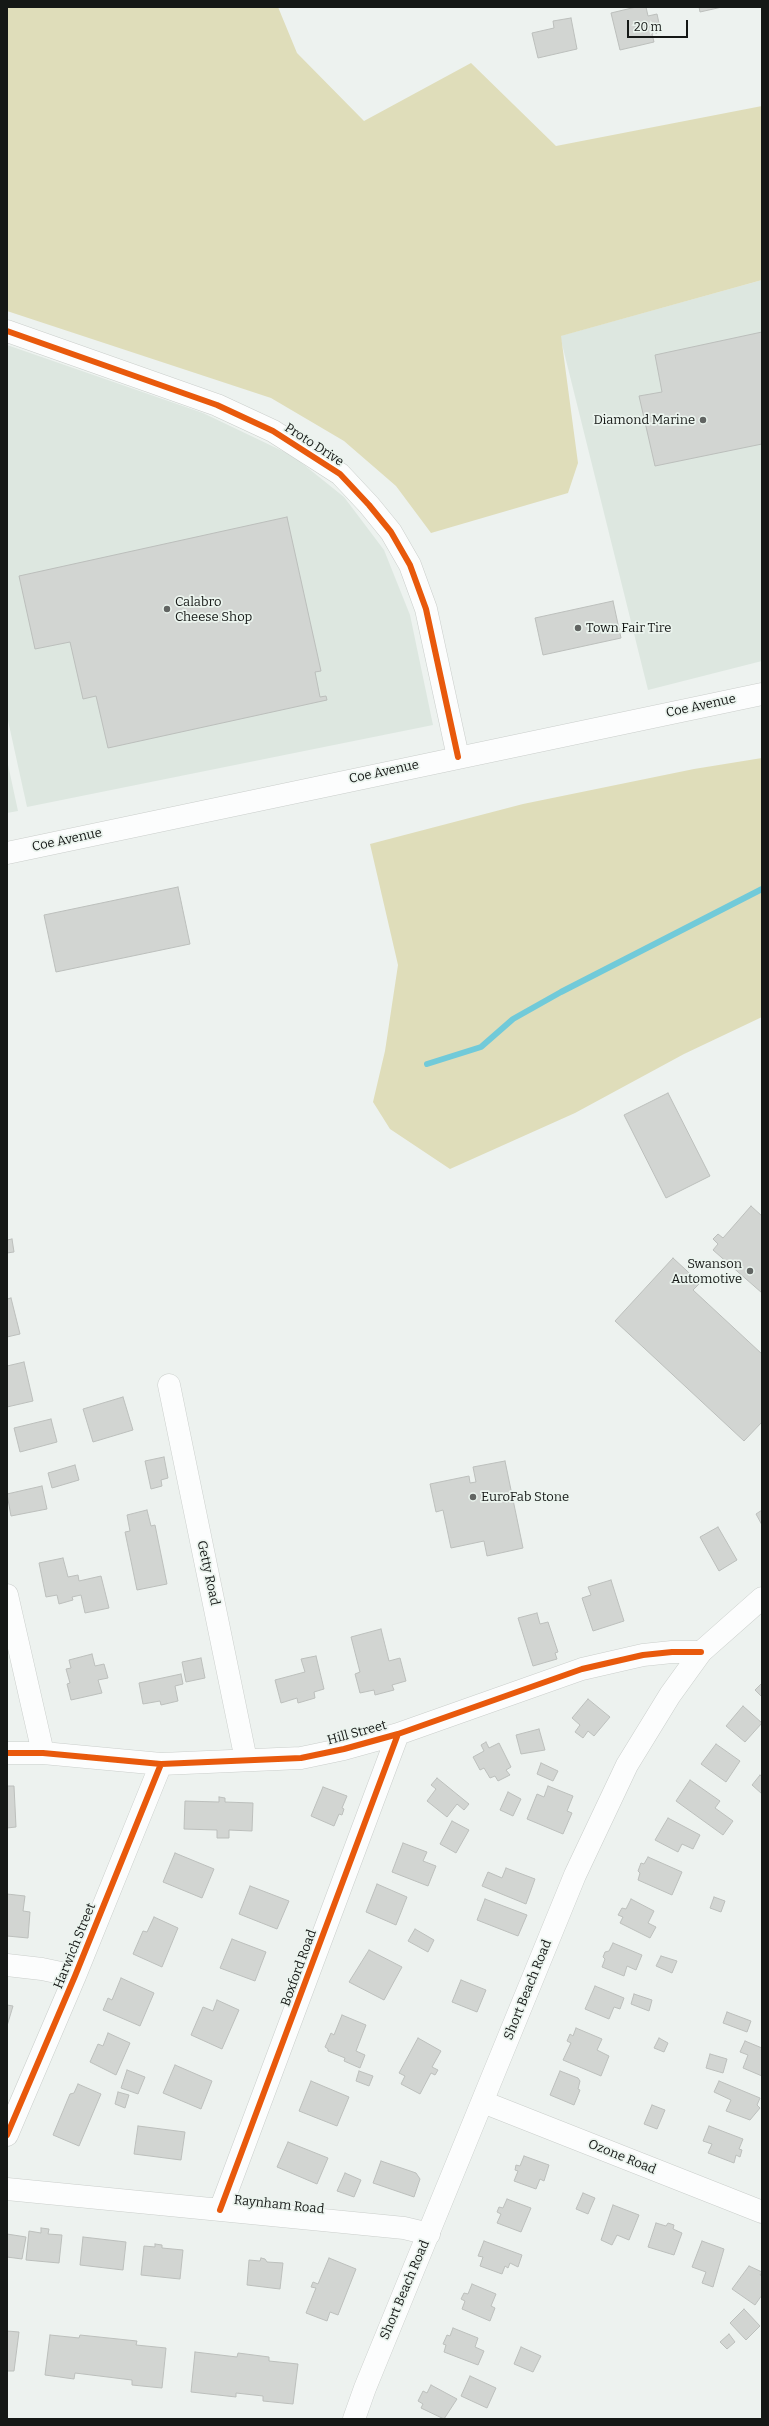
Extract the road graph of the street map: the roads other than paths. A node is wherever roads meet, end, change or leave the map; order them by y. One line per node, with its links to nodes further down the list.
1 (7, 331): 3 (street, Proto Drive)
2 (762, 694): 3 (street, Coe Avenue)
3 (458, 757): 4 (street, Coe Avenue)
4 (7, 853)
5 (169, 1385): 12 (street, Getty Road)
6 (7, 1595): 11 (street)
7 (762, 1598): 8 (street, Short Beach Road)
8 (701, 1652): 9 (street, Hill Street); 16 (street, Short Beach Road)
9 (398, 1734): 12 (street, Hill Street); 19 (street, Boxford Road)
10 (7, 1753): 11 (street, Hill Street)
11 (43, 1753): 13 (street, Hill Street)
12 (246, 1760): 13 (street, Hill Street)
13 (161, 1764): 15 (street, Harwich Street)
14 (7, 1965): 15 (street)
15 (75, 1976): 17 (street, Harwich Street)
16 (483, 2102): 20 (street, Ozone Road); 21 (street, Short Beach Road)
17 (7, 2135)
18 (7, 2189): 19 (street, Raynham Road)
19 (220, 2210): 21 (street, Raynham Road)
20 (762, 2212)
21 (429, 2234): 22 (street, Short Beach Road)
22 (354, 2419)

